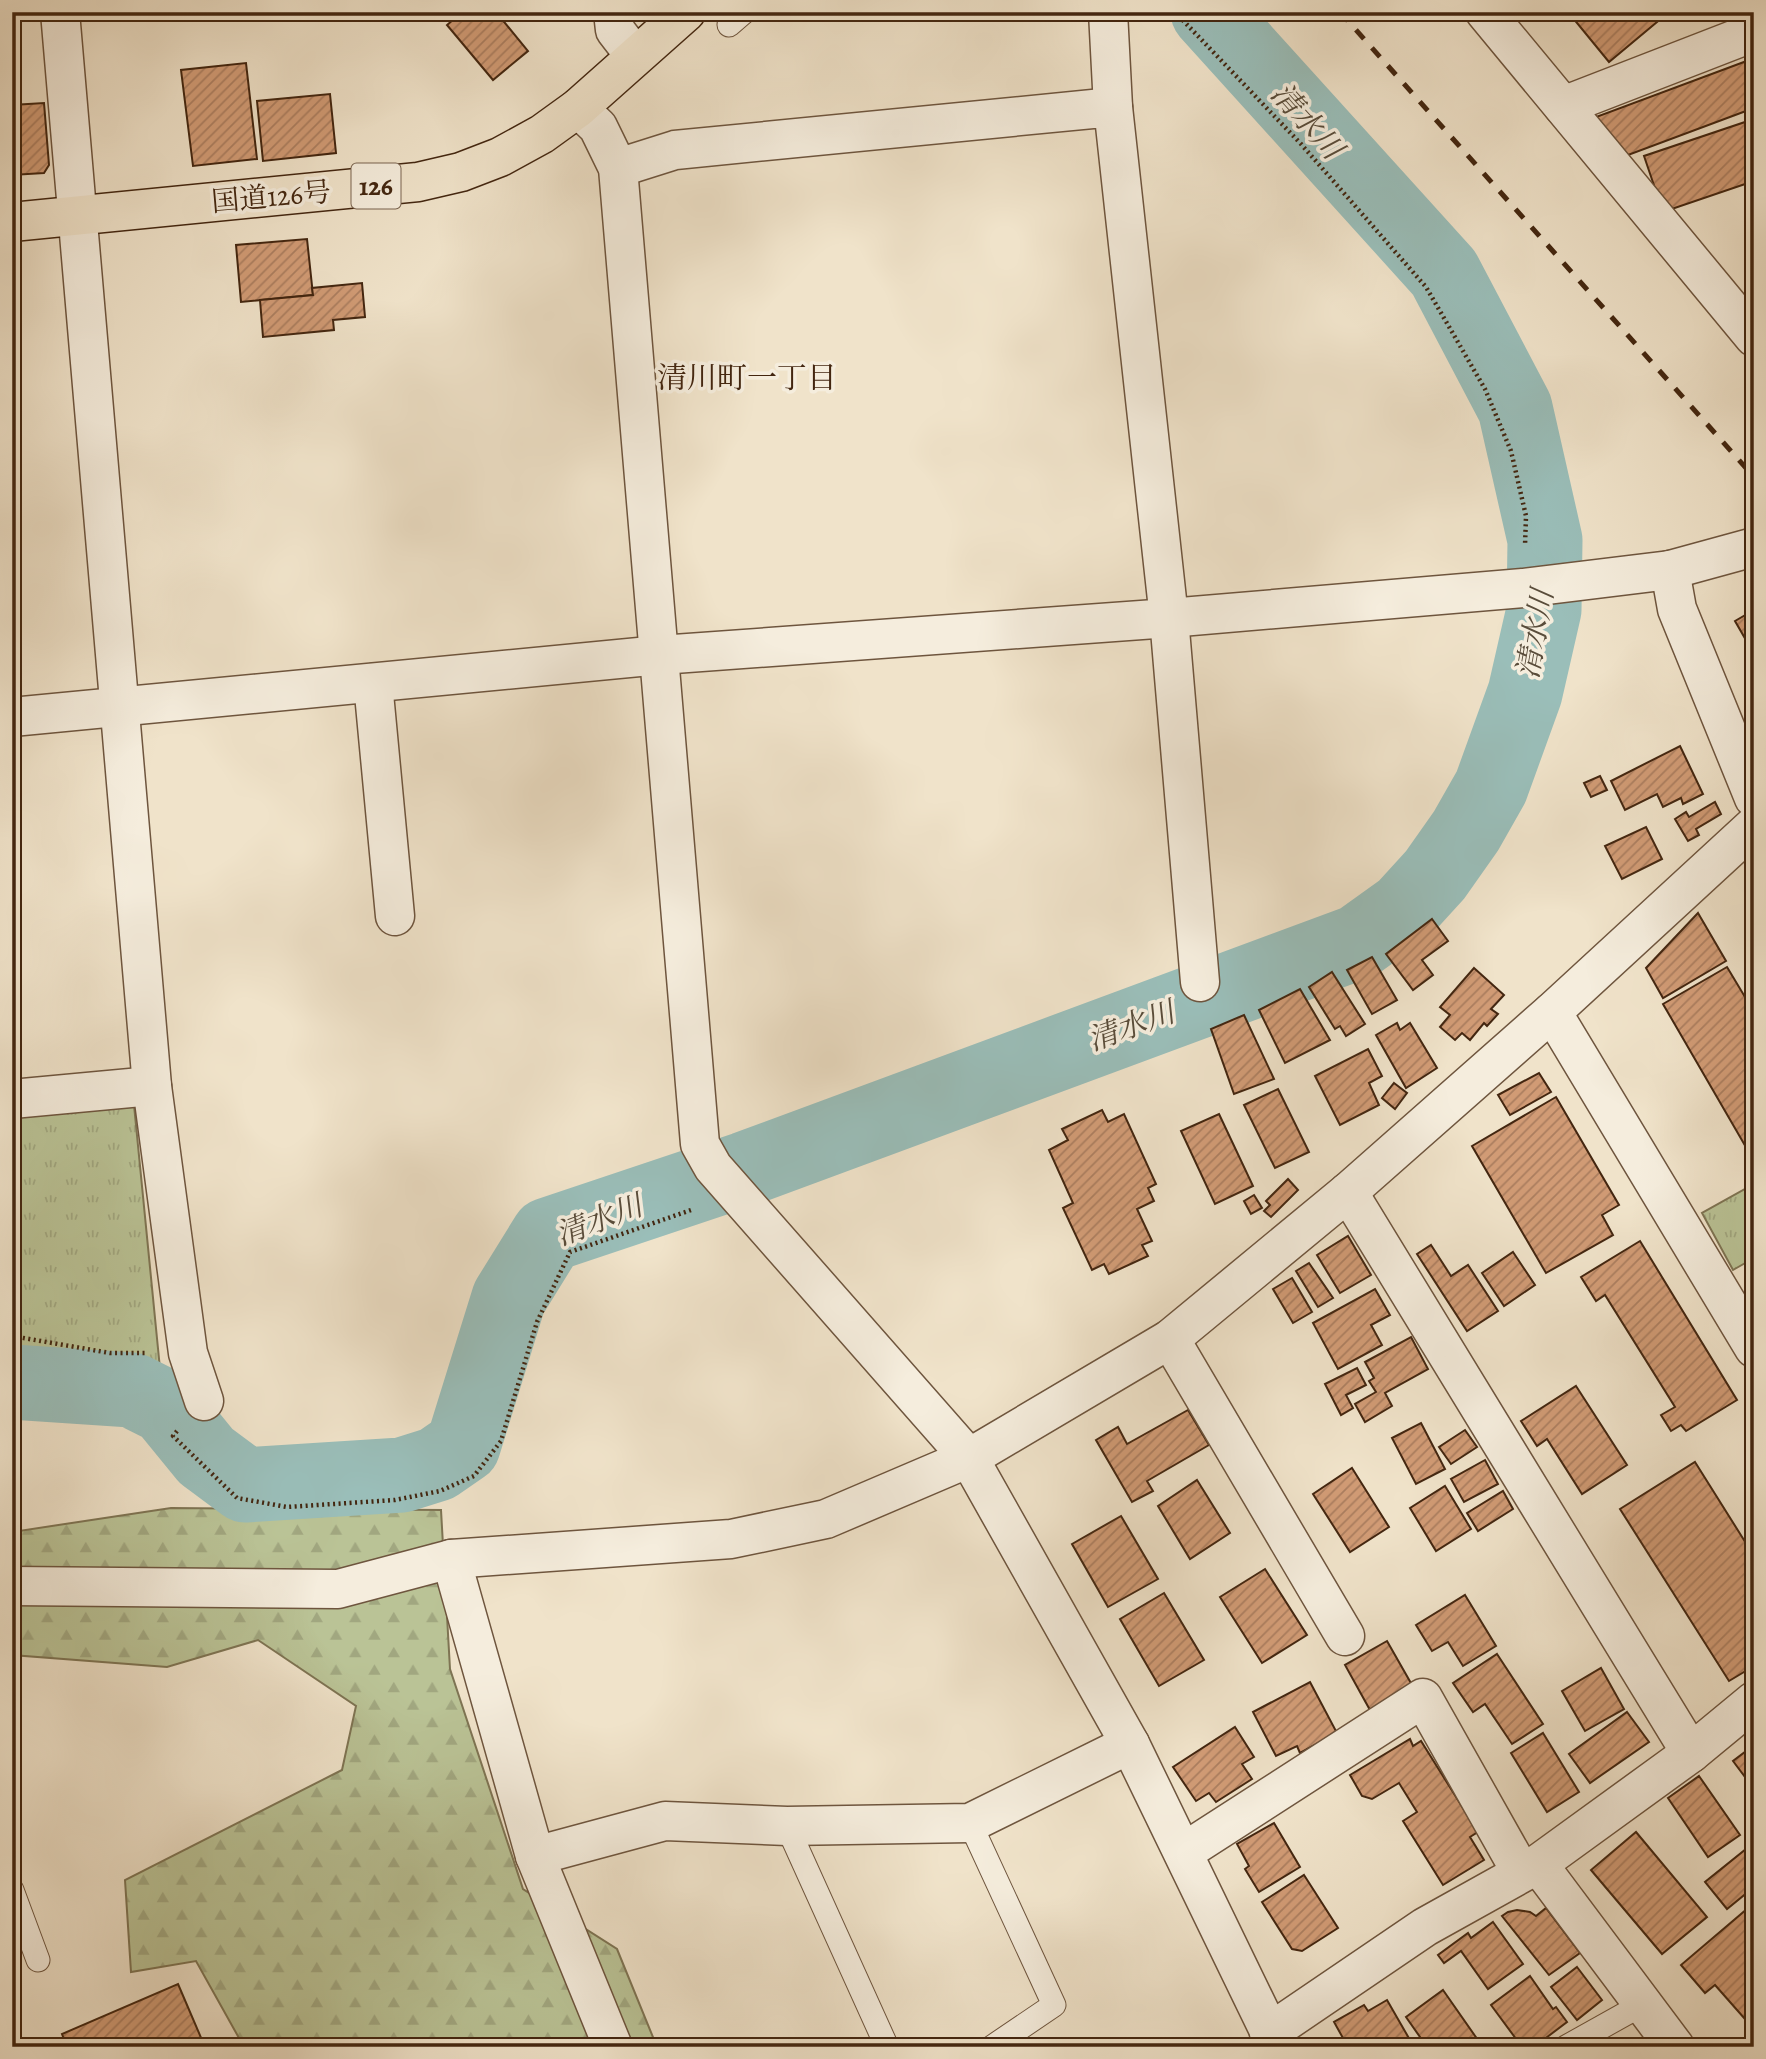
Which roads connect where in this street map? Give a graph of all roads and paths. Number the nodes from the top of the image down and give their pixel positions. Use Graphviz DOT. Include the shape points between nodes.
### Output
graph roads {
  1 [pos="60,12"];
  2 [pos="613,12"];
  3 [pos="687,12"];
  4 [pos="1108,12"];
  5 [pos="1175,12"];
  6 [pos="1485,12"];
  7 [pos="1754,32"];
  8 [pos="635,56"];
  9 [pos="1563,106"];
  10 [pos="1113,107"];
  11 [pos="578,108"];
  12 [pos="618,168"];
  13 [pos="79,214"];
  14 [pos="12,222"];
  15 [pos="1754,337"];
  16 [pos="1754,547"];
  17 [pos="1670,570"];
  18 [pos="1523,588"];
  19 [pos="1169,618"];
  20 [pos="660,655"];
  21 [pos="373,683"];
  22 [pos="121,705"];
  23 [pos="12,717"];
  24 [pos="1754,798"];
  25 [pos="1754,825"];
  26 [pos="395,916"];
  27 [pos="1200,982"];
  28 [pos="1552,1012"];
  29 [pos="152,1086"];
  30 [pos="12,1099"];
  31 [pos="726,1180"];
  32 [pos="1348,1192"];
  33 [pos="12,1336"];
  34 [pos="1170,1339"];
  35 [pos="1754,1348"];
  36 [pos="188,1353"];
  37 [pos="204,1401"];
  38 [pos="173,1436"];
  39 [pos="969,1458"];
  40 [pos="451,1559"];
  41 [pos="12,1586"];
  42 [pos="1345,1636"];
  43 [pos="1754,1701"];
  44 [pos="1130,1744"];
  45 [pos="1690,1753"];
  46 [pos="970,1823"];
  47 [pos="787,1826"];
  48 [pos="1184,1852"];
  49 [pos="535,1856"];
  50 [pos="1529,1868"];
  51 [pos="12,1890"];
  52 [pos="38,1960"];
  53 [pos="1643,2004"];
  54 [pos="1273,2040"];
  55 [pos="613,2047"];
  56 [pos="887,2047"];
  57 [pos="992,2047"];
  58 [pos="1566,2047"];
  59 [pos="1675,2047"];
  1 -- 13 [label="street"];
  2 -- 8 [label="street" via="615,30"];
  3 -- 8 [label="highway, 国道126号 / 126"];
  4 -- 10 [label="street"];
  5 -- 18 [label="path" via="1301,144 1426,286 1485,389 1511,451 1526,516"];
  6 -- 9 [label="street"];
  7 -- 9 [label="street"];
  8 -- 11 [label="highway, 国道126号 / 126"];
  9 -- 15 [label="street"];
  10 -- 12 [label="street" via="675,150"];
  10 -- 19 [label="street"];
  11 -- 12 [label="street" via="598,127"];
  11 -- 13 [label="highway, 国道126号 / 126" via="500,157 418,182"];
  12 -- 20 [label="street"];
  13 -- 14 [label="highway, 国道126号 / 126"];
  13 -- 22 [label="street"];
  16 -- 17 [label="street"];
  17 -- 18 [label="street"];
  17 -- 24 [label="street" via="1677,609"];
  18 -- 19 [label="street"];
  19 -- 20 [label="street"];
  19 -- 27 [label="street"];
  20 -- 21 [label="street"];
  20 -- 31 [label="street" via="700,1144"];
  21 -- 22 [label="street"];
  21 -- 26 [label="street"];
  22 -- 23 [label="street"];
  22 -- 29 [label="street"];
  25 -- 28 [label="street"];
  28 -- 32 [label="street"];
  28 -- 35 [label="street"];
  29 -- 30 [label="street"];
  29 -- 36 [label="street"];
  31 -- 38 [label="path" via="570,1252 537,1322 501,1441 474,1476 440,1492 325,1506 287,1507 237,1499"];
  31 -- 39 [label="street"];
  32 -- 34 [label="street"];
  32 -- 45 [label="street"];
  33 -- 36 [label="path" via="110,1353"];
  34 -- 39 [label="street"];
  34 -- 42 [label="street"];
  36 -- 37 [label="street"];
  39 -- 40 [label="street" via="826,1519 731,1539"];
  39 -- 44 [label="street"];
  40 -- 41 [label="street" via="338,1589"];
  40 -- 49 [label="street"];
  43 -- 45 [label="street"];
  44 -- 46 [label="street"];
  44 -- 48 [label="street"];
  45 -- 50 [label="street"];
  46 -- 47 [label="street"];
  46 -- 57 [label="lane" via="1054,2005"];
  47 -- 49 [label="street" via="665,1821"];
  47 -- 56 [label="lane"];
  48 -- 50 [label="street" via="1423,1698"];
  48 -- 54 [label="street"];
  49 -- 55 [label="street"];
  50 -- 53 [label="street"];
  50 -- 54 [label="street" via="1425,1927"];
  51 -- 52 [label="lane"];
  53 -- 58 [label="lane"];
  53 -- 59 [label="street"];
}
